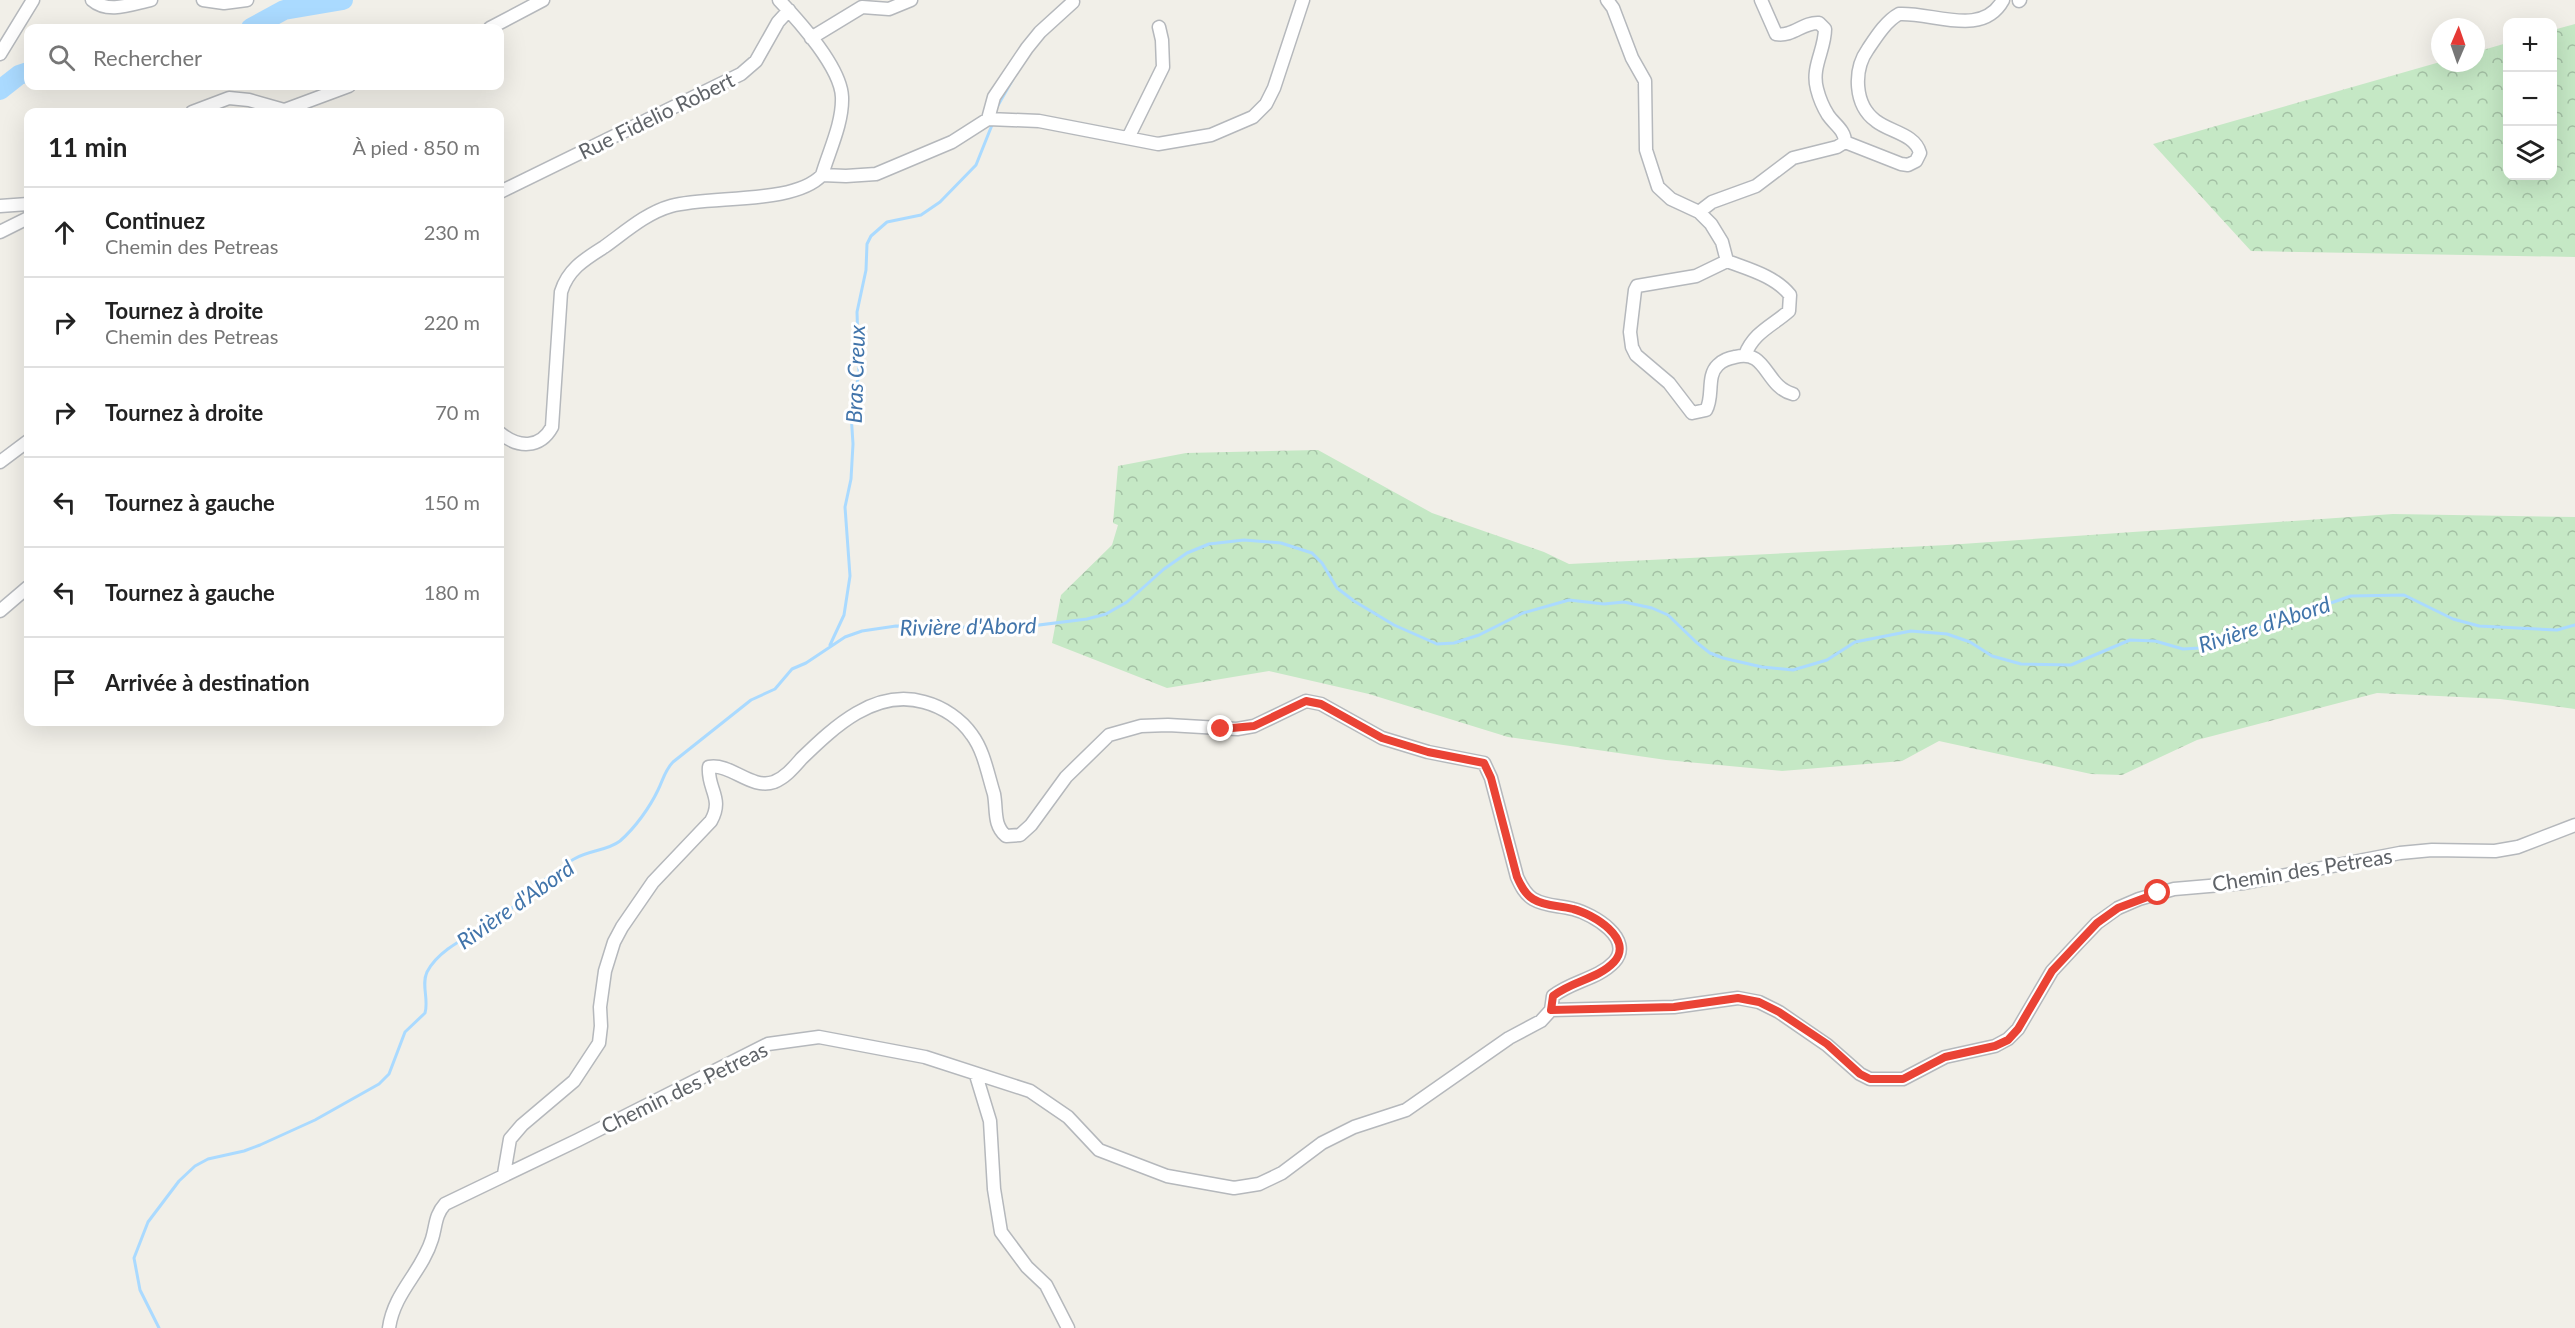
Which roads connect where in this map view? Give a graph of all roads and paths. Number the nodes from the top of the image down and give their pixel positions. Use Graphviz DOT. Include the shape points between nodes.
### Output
graph roads {
  1 [pos="33,0"];
  2 [pos="92,0"];
  3 [pos="151,0"];
  4 [pos="203,0"];
  5 [pos="247,0"];
  6 [pos="543,0"];
  7 [pos="911,0"];
  8 [pos="1303,0"];
  9 [pos="1607,0"];
  10 [pos="1761,0"];
  11 [pos="2003,0"];
  12 [pos="1073,2"];
  13 [pos="782,3"];
  14 [pos="498,24"];
  15 [pos="1159,27"];
  16 [pos="810,38"];
  17 [pos="0,54"];
  18 [pos="338,90"];
  19 [pos="203,108"];
  20 [pos="272,108"];
  21 [pos="289,108"];
  22 [pos="988,119"];
  23 [pos="1128,138"];
  24 [pos="1845,142"];
  25 [pos="822,175"];
  26 [pos="504,190"];
  27 [pos="24,204"];
  28 [pos="0,206"];
  29 [pos="1699,213"];
  30 [pos="24,220"];
  31 [pos="0,232"];
  32 [pos="1727,261"];
  33 [pos="1745,355"];
  34 [pos="1794,394"];
  35 [pos="504,435"];
  36 [pos="24,444"];
  37 [pos="0,462"];
  38 [pos="24,590"];
  39 [pos="0,611"];
  40 [pos="2575,825"];
  41 [pos="1551,1010"];
  42 [pos="976,1075"];
  43 [pos="504,1174"];
  44 [pos="389,1328"];
  45 [pos="1068,1328"];
  1 -- 17 [label="street"];
  2 -- 3 [label="street" via="111,8"];
  4 -- 5 [label="street"];
  6 -- 14 [label="street"];
  7 -- 16 [label="street" via="890,9 862,7"];
  8 -- 23 [label="street" via="1274,88 1253,117 1211,135 1165,144"];
  9 -- 29 [label="street" via="1645,81 1646,150 1659,187 1671,199"];
  10 -- 24 [label="street" via="1776,34 1789,34 1813,23 1825,29 1817,60 1816,87"];
  11 -- 24 [label="street" via="1991,16 1977,20 1899,14 1864,54 1857,79 1865,108 1874,120 1916,145 1920,153 1916,161 1901,164"];
  12 -- 22 [label="street" via="1027,48 994,98"];
  13 -- 16 [label="street"];
  13 -- 26 [label="street, Rue Fidelio Robert" via="778,21 756,61 741,74"];
  15 -- 23 [label="street" via="1163,67"];
  16 -- 25 [label="street" via="839,83 842,98"];
  18 -- 21 [label="street"];
  19 -- 20 [label="street" via="229,98"];
  22 -- 23 [label="street" via="1039,120"];
  22 -- 25 [label="street" via="952,142 876,174"];
  24 -- 29 [label="street" via="1793,158 1756,186 1712,202"];
  25 -- 35 [label="street" via="802,187 772,195 668,207 651,214 576,266 561,292 552,427 543,440 528,444 519,444"];
  27 -- 28 [label="street"];
  29 -- 32 [label="street" via="1717,231"];
  30 -- 31 [label="street"];
  32 -- 33 [label="street" via="1768,278 1790,295 1789,311 1751,341"];
  32 -- 33 [label="street" via="1696,276 1637,286 1630,332 1632,347 1636,355 1670,383 1692,413 1706,410 1709,405 1717,365"];
  33 -- 34 [label="street" via="1758,359 1769,377 1784,391"];
  36 -- 37 [label="street"];
  38 -- 39 [label="street"];
  40 -- 41 [label="street, Chemin des Petreas" via="2518,847 2495,851 2400,853 2244,883 2174,889 2139,899 2097,923 2078,943 2052,971 2008,1040 1945,1057 1903,1079 1870,1079 1860,1074 1827,1044 1759,1002 1738,998 1674,1007"];
  41 -- 42 [label="street, Chemin des Petreas" via="1541,1021 1509,1038 1406,1110 1322,1143 1282,1173 1259,1184 1234,1188 1167,1176 1099,1150 1068,1117 1030,1091"];
  41 -- 43 [label="street" via="1553,996 1560,990 1615,961 1620,942 1593,918 1573,909 1547,906 1523,890 1484,763 1382,738 1321,704 1306,701 1254,726 1141,726 1109,735 1066,777 1031,825 1020,835 1006,836 1000,831 980,747 971,732 935,705 917,700 879,702 849,717 775,782 763,783 709,767 716,798 711,821 653,882 614,942 605,971 599,1043 574,1081 510,1138"];
  42 -- 43 [label="street, Chemin des Petreas" via="925,1057 819,1036 768,1044"];
  42 -- 45 [label="street" via="990,1121 1001,1232 1046,1285"];
  43 -- 44 [label="street, Chemin des Petreas" via="452,1199 439,1210 432,1239 405,1284"];
}
